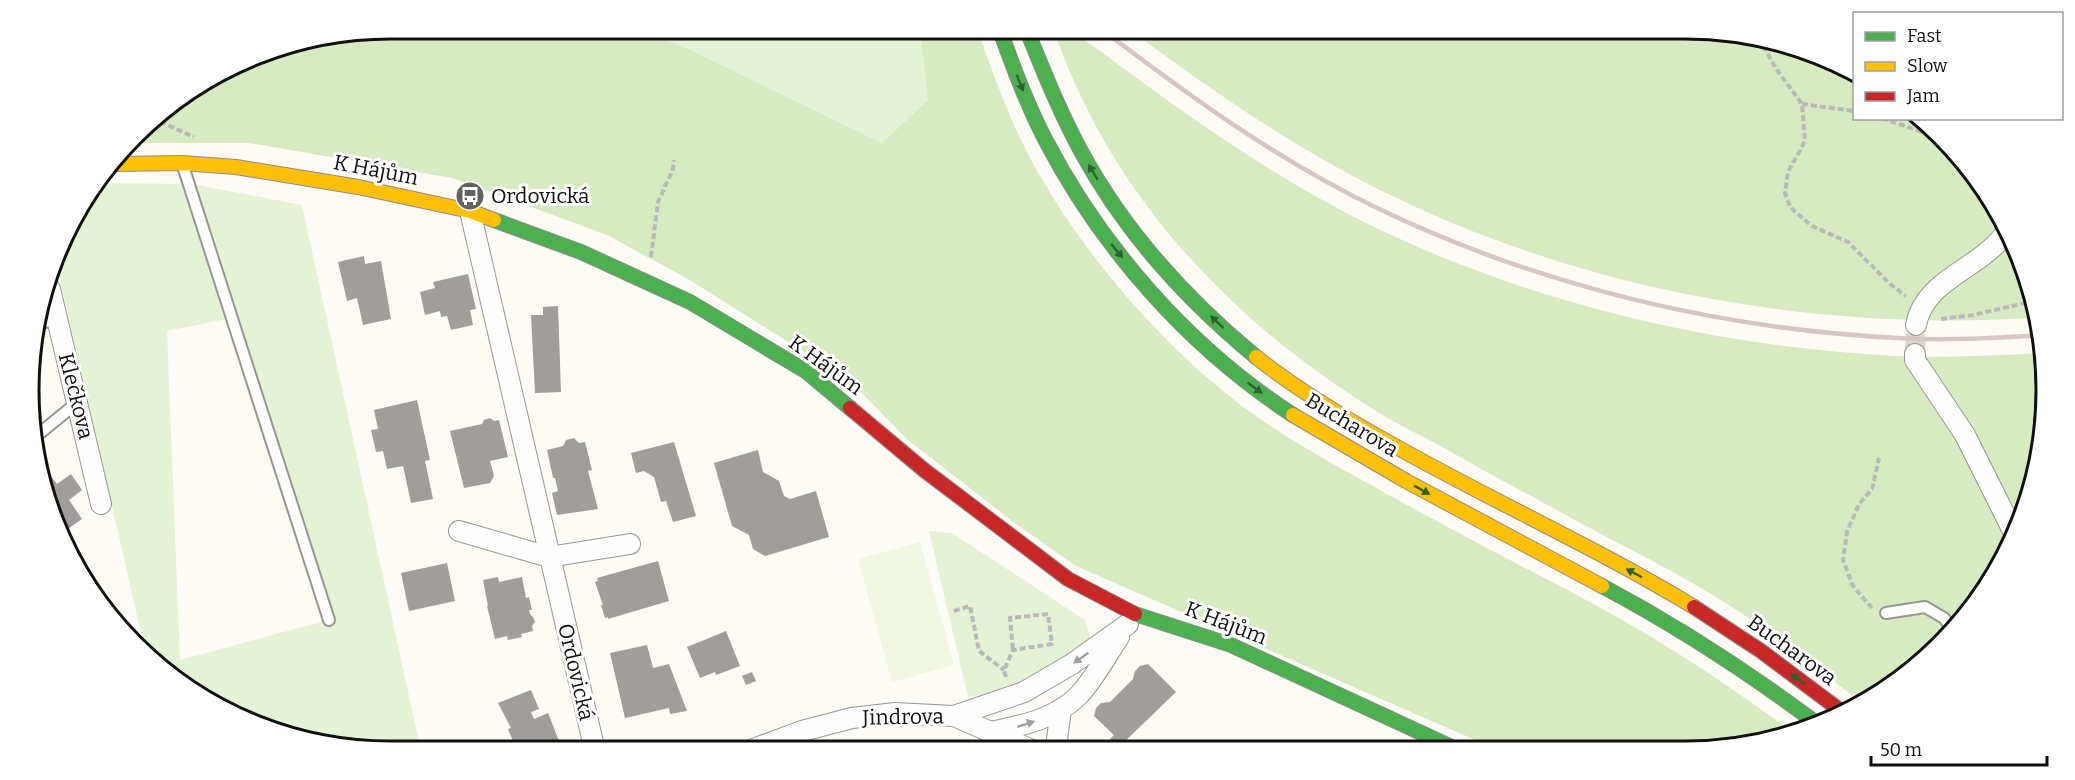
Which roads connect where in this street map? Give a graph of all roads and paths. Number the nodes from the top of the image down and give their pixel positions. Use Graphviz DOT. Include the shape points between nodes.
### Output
graph roads {
  1 [pos="1003,39"];
  2 [pos="1030,39"];
  3 [pos="1765,49"];
  4 [pos="1802,104"];
  5 [pos="1853,111"];
  6 [pos="1888,120"];
  7 [pos="1921,131"];
  8 [pos="674,160"];
  9 [pos="182,163"];
  10 [pos="122,164"];
  11 [pos="470,211"];
  12 [pos="2001,238"];
  13 [pos="651,284"];
  14 [pos="52,297"];
  15 [pos="2025,303"];
  16 [pos="57,319"];
  17 [pos="1918,319"];
  18 [pos="46,322"];
  19 [pos="1915,354"];
  20 [pos="78,402"];
  21 [pos="42,432"];
  22 [pos="1880,458"];
  23 [pos="101,504"];
  24 [pos="2009,523"];
  25 [pos="459,531"];
  26 [pos="630,544"];
  27 [pos="549,557"];
  28 [pos="954,610"];
  29 [pos="1886,614"];
  30 [pos="1132,619"];
  31 [pos="329,620"];
  32 [pos="1947,623"];
  33 [pos="1013,650"];
  34 [pos="1004,670"];
  35 [pos="1009,687"];
  36 [pos="1836,707"];
  37 [pos="1060,709"];
  38 [pos="954,716"];
  39 [pos="1809,718"];
  40 [pos="990,732"];
  41 [pos="593,741"];
  42 [pos="774,741"];
  43 [pos="1011,741"];
  44 [pos="1058,741"];
  45 [pos="1439,741"];
  1 -- 39 [label="main road, Bucharova, one-way" via="1042,134 1084,208 1148,289 1241,378 1335,442 1652,612"];
  36 -- 2 [label="main road, Bucharova, one-way" via="1675,595 1374,435 1293,385 1243,346 1159,264 1105,193 1061,114"];
  3 -- 4 [label="path"];
  4 -- 5 [label="path"];
  4 -- 17 [label="path" via="1805,141 1788,172 1785,194 1790,207 1812,226 1848,242"];
  6 -- 7 [label="path"];
  8 -- 13 [label="path" via="658,202"];
  9 -- 10 [label="main road, K Hájům"];
  9 -- 11 [label="main road, K Hájům" via="244,168"];
  9 -- 31 [label="lane"];
  11 -- 13 [label="main road, K Hájům" via="581,252"];
  11 -- 27 [label="street, Ordovická"];
  12 -- 17 [label="street" via="1931,293"];
  13 -- 30 [label="main road, K Hájům" via="690,302 807,372 924,470 1068,579"];
  14 -- 16 [label="street, Klečkova"];
  15 -- 17 [label="path" via="1972,315"];
  16 -- 18 [label="lane"];
  16 -- 20 [label="street, Klečkova"];
  19 -- 24 [label="street" via="1915,360 1965,435"];
  20 -- 21 [label="lane"];
  20 -- 23 [label="street, Klečkova"];
  22 -- 29 [label="path" via="1872,489 1859,504 1848,532 1843,560 1853,586 1873,609"];
  25 -- 27 [label="street"];
  26 -- 27 [label="street"];
  27 -- 41 [label="street, Ordovická"];
  28 -- 34 [label="path" via="970,606 979,651"];
  29 -- 32 [label="lane" via="1925,607"];
  30 -- 37 [label="street" via="1079,695"];
  30 -- 38 [label="street, Jindrova, one-way" via="1072,664 1024,692"];
  30 -- 45 [label="main road, K Hájům" via="1232,645"];
  33 -- 33 [label="path" via="1052,644 1048,614 1010,618"];
  33 -- 34 [label="path"];
  34 -- 35 [label="path"];
  40 -- 37 [label="street, one-way" via="1027,725"];
  37 -- 44 [label="street"];
  38 -- 40 [label="street, Jindrova"];
  38 -- 42 [label="street, Jindrova" via="895,713 852,718"];
  40 -- 43 [label="street, Jindrova"];
}
